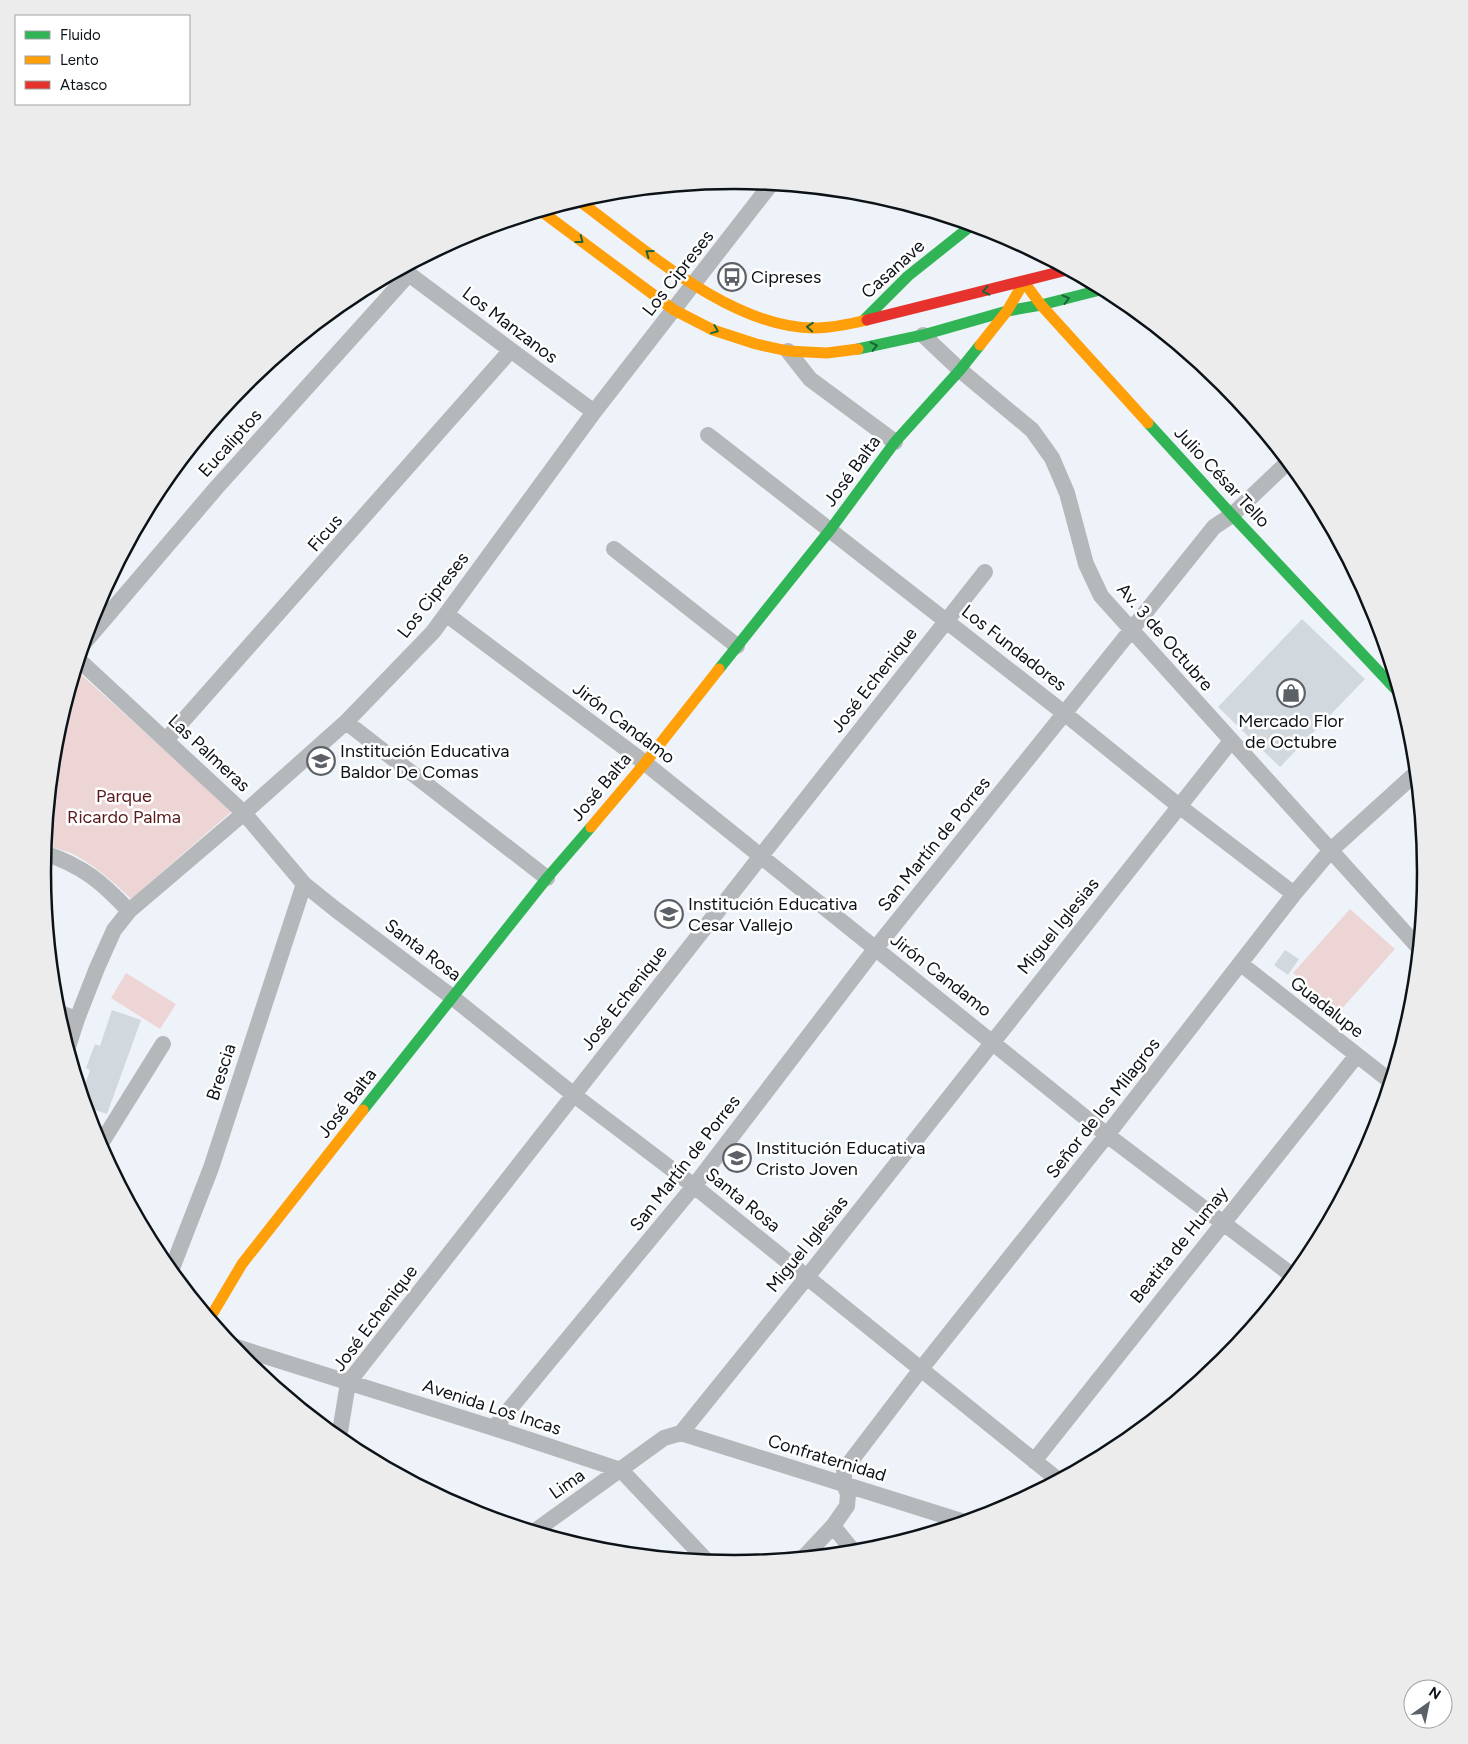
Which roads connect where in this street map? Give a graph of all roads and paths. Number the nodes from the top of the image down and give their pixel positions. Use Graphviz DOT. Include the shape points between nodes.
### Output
graph roads {
  1 [pos="766,190"];
  2 [pos="586,206"];
  3 [pos="547,216"];
  4 [pos="966,230"];
  5 [pos="1059,272"];
  6 [pos="408,273"];
  7 [pos="401,277"];
  8 [pos="1024,282"];
  9 [pos="694,286"];
  10 [pos="1093,292"];
  11 [pos="1041,305"];
  12 [pos="674,310"];
  13 [pos="1007,311"];
  14 [pos="864,320"];
  15 [pos="923,335"];
  16 [pos="855,341"];
  17 [pos="511,350"];
  18 [pos="788,351"];
  19 [pos="960,370"];
  20 [pos="594,412"];
  21 [pos="708,435"];
  22 [pos="895,442"];
  23 [pos="1283,466"];
  24 [pos="1232,515"];
  25 [pos="830,530"];
  26 [pos="614,549"];
  27 [pos="985,572"];
  28 [pos="446,614"];
  29 [pos="946,621"];
  30 [pos="96,629"];
  31 [pos="1130,630"];
  32 [pos="737,646"];
  33 [pos="84,664"];
  34 [pos="1390,683"];
  35 [pos="1064,713"];
  36 [pos="346,722"];
  37 [pos="166,740"];
  38 [pos="1231,741"];
  39 [pos="645,763"];
  40 [pos="1410,778"];
  41 [pos="1179,806"];
  42 [pos="244,813"];
  43 [pos="1331,850"];
  44 [pos="52,856"];
  45 [pos="761,856"];
  46 [pos="547,878"];
  47 [pos="304,884"];
  48 [pos="1294,894"];
  49 [pos="129,912"];
  50 [pos="1413,941"];
  51 [pos="875,949"];
  52 [pos="1240,964"];
  53 [pos="452,997"];
  54 [pos="67,1015"];
  55 [pos="77,1019"];
  56 [pos="72,1036"];
  57 [pos="992,1041"];
  58 [pos="163,1044"];
  59 [pos="1357,1055"];
  60 [pos="1385,1077"];
  61 [pos="574,1095"];
  62 [pos="1108,1135"];
  63 [pos="105,1137"];
  64 [pos="694,1186"];
  65 [pos="1222,1223"];
  66 [pos="174,1263"];
  67 [pos="1287,1272"];
  68 [pos="807,1277"];
  69 [pos="213,1313"];
  70 [pos="247,1351"];
  71 [pos="921,1369"];
  72 [pos="348,1383"];
  73 [pos="494,1428"];
  74 [pos="340,1429"];
  75 [pos="681,1433"];
  76 [pos="1034,1461"];
  77 [pos="621,1470"];
  78 [pos="1053,1475"];
  79 [pos="844,1484"];
  80 [pos="954,1519"];
  81 [pos="833,1526"];
  82 [pos="541,1527"];
  83 [pos="848,1545"];
  84 [pos="810,1550"];
  85 [pos="700,1553"];
  1 -- 9 [label="street, Los Cipreses"];
  9 -- 2 [label="street, one-way"];
  3 -- 12 [label="street, one-way"];
  4 -- 14 [label="street, Casanave" via="908,276"];
  5 -- 8 [label="street"];
  6 -- 17 [label="street, Los Manzanos"];
  7 -- 30 [label="street, Eucaliptos"];
  8 -- 11 [label="street, Julio César Tello"];
  8 -- 13 [label="street, José Balta"];
  8 -- 14 [label="street, one-way"];
  9 -- 12 [label="street, Los Cipreses"];
  14 -- 9 [label="street, one-way" via="814,328 772,322"];
  11 -- 10 [label="street, one-way"];
  11 -- 13 [label="street"];
  11 -- 24 [label="street, Julio César Tello"];
  12 -- 18 [label="street, one-way" via="713,330"];
  12 -- 20 [label="street, Los Cipreses"];
  13 -- 15 [label="street"];
  13 -- 19 [label="street, José Balta"];
  14 -- 16 [label="street, Casanave"];
  16 -- 15 [label="street, one-way"];
  15 -- 19 [label="street, Av. 3 de Octubre"];
  16 -- 18 [label="street" via="827,353"];
  17 -- 20 [label="street, Los Manzanos"];
  17 -- 37 [label="street, Ficus"];
  18 -- 22 [label="street" via="810,379"];
  19 -- 22 [label="street, José Balta"];
  19 -- 31 [label="street, Av. 3 de Octubre" via="1032,430 1052,458 1068,493 1086,564 1101,596"];
  20 -- 28 [label="street, Los Cipreses"];
  21 -- 25 [label="street, Los Fundadores"];
  22 -- 25 [label="street, José Balta"];
  23 -- 24 [label="street, San Martín de Porres"];
  24 -- 31 [label="street, San Martín de Porres" via="1214,526"];
  24 -- 34 [label="street, Julio César Tello"];
  25 -- 29 [label="street, Los Fundadores"];
  25 -- 32 [label="street, José Balta"];
  26 -- 32 [label="street"];
  27 -- 29 [label="street, José Echenique"];
  28 -- 36 [label="street, Los Cipreses" via="433,632"];
  28 -- 39 [label="street, Jirón Candamo"];
  29 -- 35 [label="street, Los Fundadores"];
  29 -- 45 [label="street, José Echenique"];
  31 -- 35 [label="street, San Martín de Porres"];
  31 -- 38 [label="street, Av. 3 de Octubre"];
  32 -- 39 [label="street, José Balta"];
  33 -- 37 [label="street, Las Palmeras"];
  35 -- 41 [label="street, Los Fundadores"];
  35 -- 51 [label="street, San Martín de Porres"];
  36 -- 42 [label="street, Los Cipreses"];
  36 -- 46 [label="street"];
  37 -- 42 [label="street, Las Palmeras"];
  38 -- 41 [label="street, Miguel Iglesias"];
  38 -- 43 [label="street, Av. 3 de Octubre"];
  39 -- 45 [label="street, Jirón Candamo"];
  39 -- 46 [label="street, José Balta"];
  40 -- 43 [label="street, Señor de los Milagros"];
  41 -- 48 [label="street, Los Fundadores"];
  41 -- 57 [label="street, Miguel Iglesias"];
  42 -- 47 [label="street, Las Palmeras"];
  42 -- 49 [label="street, Los Cipreses"];
  43 -- 48 [label="street, Señor de los Milagros"];
  43 -- 50 [label="street, Av. 3 de Octubre"];
  44 -- 49 [label="street" via="94,877"];
  45 -- 51 [label="street, Jirón Candamo"];
  45 -- 61 [label="street, José Echenique"];
  46 -- 53 [label="street, José Balta"];
  47 -- 53 [label="street, Santa Rosa"];
  47 -- 66 [label="street, Brescia" via="211,1168"];
  48 -- 52 [label="street, Señor de los Milagros"];
  49 -- 55 [label="street, Los Cipreses" via="114,930"];
  51 -- 57 [label="street, Jirón Candamo"];
  51 -- 64 [label="street, San Martín de Porres"];
  52 -- 59 [label="street, Guadalupe"];
  52 -- 62 [label="street, Señor de los Milagros"];
  53 -- 61 [label="street, Santa Rosa"];
  53 -- 69 [label="street, José Balta" via="242,1264"];
  54 -- 55 [label="street"];
  55 -- 56 [label="street, Los Cipreses"];
  57 -- 62 [label="street, Jirón Candamo"];
  57 -- 68 [label="street, Miguel Iglesias"];
  58 -- 63 [label="street"];
  59 -- 60 [label="street, Guadalupe"];
  59 -- 65 [label="street, Beatita de Humay"];
  61 -- 64 [label="street, Santa Rosa"];
  61 -- 72 [label="street, José Echenique"];
  62 -- 65 [label="street, Jirón Candamo"];
  62 -- 71 [label="street, Señor de los Milagros"];
  64 -- 68 [label="street, Santa Rosa"];
  64 -- 73 [label="street, San Martín de Porres"];
  65 -- 67 [label="street, Jirón Candamo"];
  65 -- 76 [label="street, Beatita de Humay"];
  68 -- 71 [label="street, Santa Rosa"];
  68 -- 75 [label="street, Miguel Iglesias"];
  70 -- 72 [label="street, Avenida Los Incas"];
  71 -- 76 [label="street, Santa Rosa"];
  71 -- 79 [label="street, Señor de los Milagros" via="844,1470"];
  72 -- 73 [label="street, Avenida Los Incas"];
  72 -- 74 [label="street, José Echenique"];
  73 -- 77 [label="street, Avenida Los Incas"];
  75 -- 77 [label="street, Miguel Iglesias" via="664,1438"];
  75 -- 79 [label="street, Confraternidad"];
  76 -- 78 [label="street, Santa Rosa"];
  77 -- 82 [label="street, Lima"];
  77 -- 85 [label="street, Avenida Los Incas"];
  79 -- 80 [label="street, Confraternidad"];
  79 -- 81 [label="street" via="848,1494 847,1506"];
  81 -- 83 [label="street"];
  81 -- 84 [label="street"];
}
